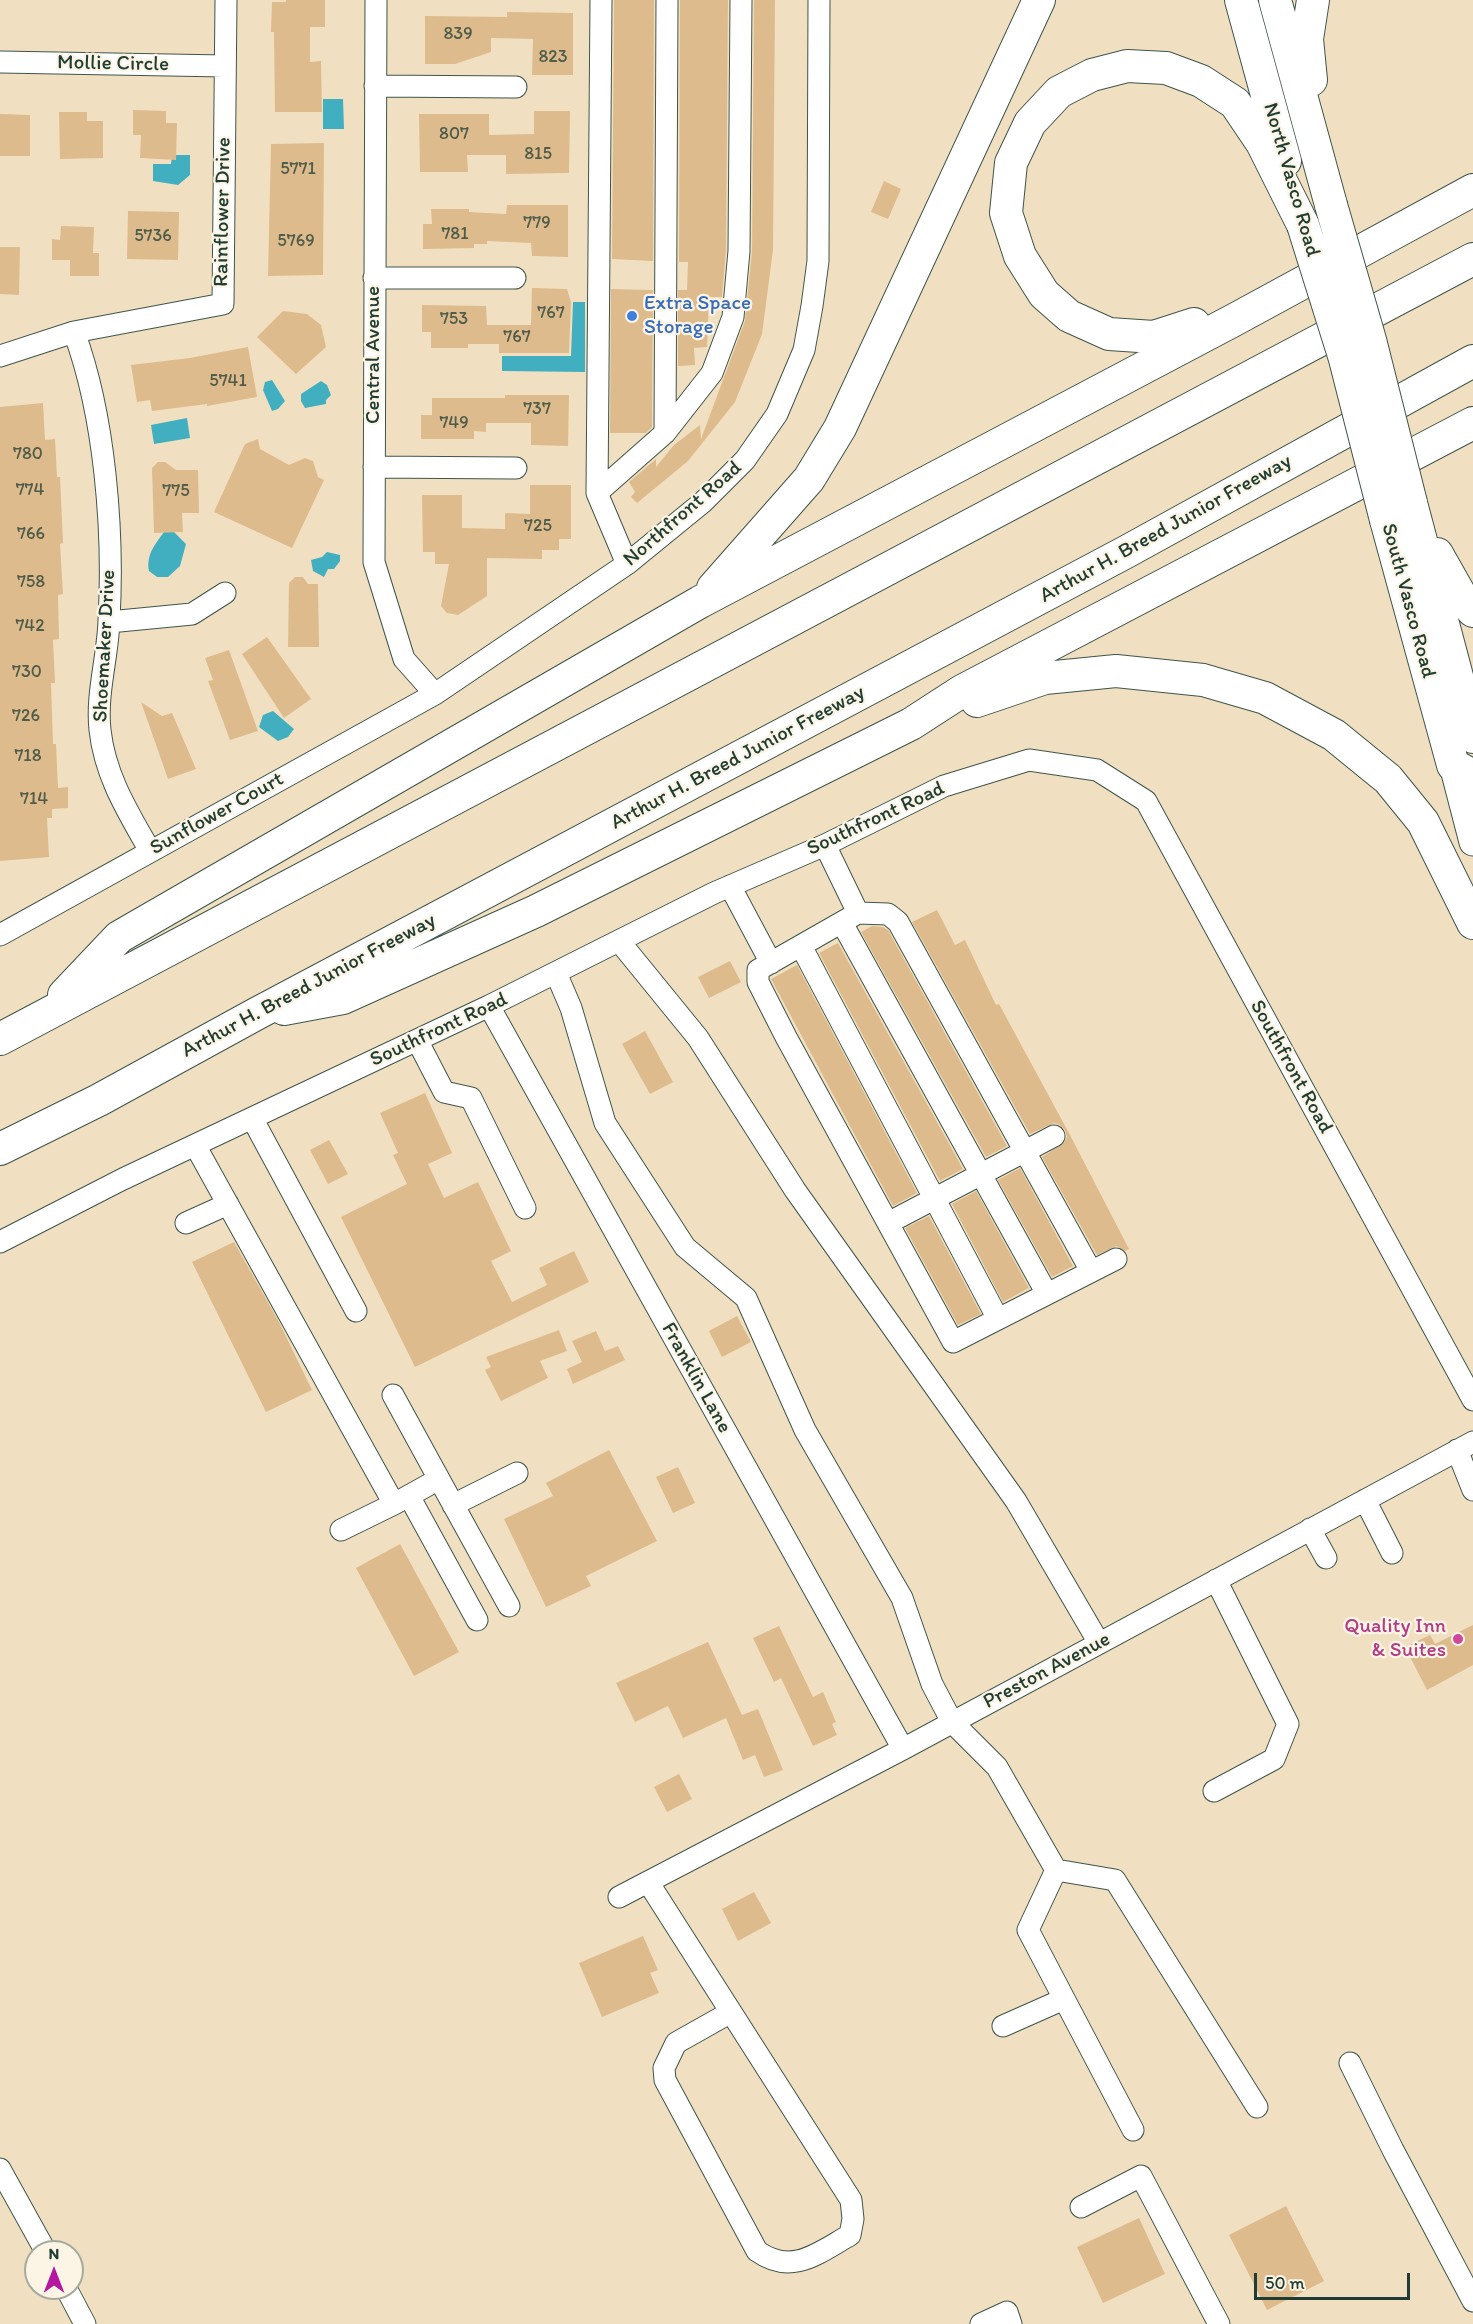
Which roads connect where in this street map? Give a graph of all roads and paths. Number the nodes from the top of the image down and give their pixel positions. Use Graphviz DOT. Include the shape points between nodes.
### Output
graph roads {
  1 [pos="226,0"];
  2 [pos="376,0"];
  3 [pos="601,0"];
  4 [pos="667,0"];
  5 [pos="741,0"];
  6 [pos="819,0"];
  7 [pos="1039,0"];
  8 [pos="1241,0"];
  9 [pos="1275,0"];
  10 [pos="1314,0"];
  11 [pos="0,62"];
  12 [pos="225,66"];
  13 [pos="375,86"];
  14 [pos="516,87"];
  15 [pos="1473,190"];
  16 [pos="1330,205"];
  17 [pos="1303,225"];
  18 [pos="1473,259"];
  19 [pos="375,278"];
  20 [pos="515,278"];
  21 [pos="1234,320"];
  22 [pos="74,332"];
  23 [pos="1370,340"];
  24 [pos="0,356"];
  25 [pos="1345,359"];
  26 [pos="1473,361"];
  27 [pos="1473,423"];
  28 [pos="665,433"];
  29 [pos="374,467"];
  30 [pos="516,468"];
  31 [pos="597,493"];
  32 [pos="1399,511"];
  33 [pos="627,564"];
  34 [pos="225,593"];
  35 [pos="700,602"];
  36 [pos="1473,611"];
  37 [pos="109,622"];
  38 [pos="435,694"];
  39 [pos="911,724"];
  40 [pos="1473,738"];
  41 [pos="1463,771"];
  42 [pos="1473,842"];
  43 [pos="825,845"];
  44 [pos="150,851"];
  45 [pos="730,886"];
  46 [pos="850,918"];
  47 [pos="1473,923"];
  48 [pos="0,935"];
  49 [pos="619,941"];
  50 [pos="801,946"];
  51 [pos="771,963"];
  52 [pos="556,973"];
  53 [pos="489,1006"];
  54 [pos="47,1013"];
  55 [pos="256,1014"];
  56 [pos="0,1039"];
  57 [pos="417,1040"];
  58 [pos="252,1118"];
  59 [pos="1054,1136"];
  60 [pos="195,1145"];
  61 [pos="0,1149"];
  62 [pos="1025,1152"];
  63 [pos="981,1174"];
  64 [pos="934,1199"];
  65 [pos="228,1204"];
  66 [pos="525,1208"];
  67 [pos="186,1223"];
  68 [pos="888,1223"];
  69 [pos="0,1242"];
  70 [pos="1116,1259"];
  71 [pos="1091,1271"];
  72 [pos="1047,1294"];
  73 [pos="356,1311"];
  74 [pos="998,1319"];
  75 [pos="393,1395"];
  76 [pos="1473,1400"];
  77 [pos="1465,1446"];
  78 [pos="517,1473"];
  79 [pos="439,1479"];
  80 [pos="1473,1490"];
  81 [pos="401,1500"];
  82 [pos="1365,1500"];
  83 [pos="453,1505"];
  84 [pos="341,1530"];
  85 [pos="1310,1530"];
  86 [pos="1392,1553"];
  87 [pos="1326,1558"];
  88 [pos="1216,1580"];
  89 [pos="509,1606"];
  90 [pos="477,1620"];
  91 [pos="1099,1644"];
  92 [pos="952,1722"];
  93 [pos="903,1749"];
  94 [pos="1214,1791"];
  95 [pos="1056,1870"];
  96 [pos="648,1882"];
  97 [pos="620,1897"];
  98 [pos="1064,1999"];
  99 [pos="731,2013"];
  100 [pos="1004,2026"];
  101 [pos="1350,2063"];
  102 [pos="1257,2107"];
  103 [pos="1133,2130"];
  104 [pos="0,2169"];
  105 [pos="1081,2207"];
  106 [pos="39,2240"];
  107 [pos="72,2300"];
  108 [pos="1473,2301"];
  109 [pos="85,2324"];
  110 [pos="981,2324"];
  111 [pos="1011,2324"];
  112 [pos="1219,2324"];
  1 -- 12 [label="street, Rainflower Drive"];
  2 -- 13 [label="street, Central Avenue"];
  3 -- 31 [label="street"];
  4 -- 28 [label="street"];
  5 -- 28 [label="street" via="739,251 734,317 712,373"];
  6 -- 33 [label="street, Northfront Road" via="818,261 804,350 777,414 745,460 704,502"];
  7 -- 35 [label="highway" via="840,428 809,479"];
  8 -- 17 [label="highway, North Vasco Road"];
  9 -- 16 [label="highway, North Vasco Road"];
  10 -- 16 [label="highway" via="1307,39 1311,80 1332,154"];
  11 -- 12 [label="street, Mollie Circle"];
  12 -- 22 [label="street, Rainflower Drive" via="223,304"];
  13 -- 14 [label="street"];
  13 -- 19 [label="street, Central Avenue"];
  15 -- 21 [label="highway"];
  16 -- 23 [label="highway, North Vasco Road, bridge"];
  17 -- 21 [label="highway" via="1262,142 1235,103 1201,81 1166,68 1127,66 1092,75 1059,92 1030,123 1011,163 1006,213 1020,256 1044,294 1069,316 1109,334 1154,337 1201,321"];
  17 -- 25 [label="highway, North Vasco Road, bridge"];
  18 -- 54 [label="highway"];
  19 -- 20 [label="street"];
  19 -- 29 [label="street, Central Avenue"];
  21 -- 35 [label="highway"];
  22 -- 24 [label="street, Rainflower Drive"];
  22 -- 37 [label="street, Shoemaker Drive" via="84,359 104,467"];
  23 -- 32 [label="highway, South Vasco Road, bridge"];
  25 -- 32 [label="highway, South Vasco Road, bridge"];
  26 -- 55 [label="highway, Arthur H. Breed Junior Freeway" via="1126,552"];
  27 -- 39 [label="highway" via="973,686"];
  28 -- 31 [label="street"];
  29 -- 30 [label="street"];
  29 -- 38 [label="street, Central Avenue" via="374,562 404,660"];
  31 -- 33 [label="street"];
  32 -- 36 [label="highway" via="1440,561"];
  32 -- 40 [label="highway, South Vasco Road"];
  32 -- 41 [label="highway, South Vasco Road"];
  33 -- 38 [label="street, Northfront Road"];
  34 -- 37 [label="street" via="192,614"];
  35 -- 54 [label="highway" via="119,937"];
  37 -- 44 [label="street, Shoemaker Drive" via="100,729 113,785"];
  38 -- 44 [label="street, Sunflower Court"];
  39 -- 47 [label="highway" via="1045,678 1116,670 1203,680 1265,698 1334,735 1388,779 1423,822"];
  39 -- 55 [label="highway" via="536,911 343,998"];
  41 -- 42 [label="main road, South Vasco Road"];
  43 -- 45 [label="street, Southfront Road"];
  43 -- 46 [label="street"];
  43 -- 76 [label="street, Southfront Road" via="944,786 1029,760 1097,770 1146,801"];
  44 -- 48 [label="street, Sunflower Court"];
  45 -- 49 [label="street, Southfront Road"];
  45 -- 51 [label="street"];
  46 -- 50 [label="street"];
  46 -- 62 [label="street" via="888,915 898,922"];
  46 -- 63 [label="street"];
  49 -- 52 [label="street, Southfront Road"];
  49 -- 91 [label="street" via="698,1038 795,1190 1016,1501"];
  50 -- 51 [label="street"];
  50 -- 64 [label="street"];
  51 -- 68 [label="street" via="758,970 758,982"];
  52 -- 53 [label="street, Southfront Road"];
  52 -- 92 [label="street" via="571,1008 605,1123 685,1247 746,1298 805,1430 902,1598 932,1684"];
  53 -- 57 [label="street, Southfront Road"];
  53 -- 93 [label="street, Franklin Lane"];
  54 -- 56 [label="highway"];
  55 -- 61 [label="highway, Arthur H. Breed Junior Freeway"];
  57 -- 58 [label="street, Southfront Road"];
  57 -- 66 [label="street" via="444,1092 471,1098"];
  58 -- 60 [label="street, Southfront Road"];
  58 -- 73 [label="street"];
  59 -- 62 [label="street"];
  60 -- 65 [label="street"];
  60 -- 69 [label="street, Southfront Road"];
  62 -- 63 [label="street"];
  62 -- 71 [label="street"];
  63 -- 64 [label="street"];
  63 -- 72 [label="street"];
  64 -- 68 [label="street"];
  64 -- 74 [label="street"];
  65 -- 67 [label="street"];
  65 -- 81 [label="street"];
  68 -- 74 [label="street" via="953,1342"];
  70 -- 71 [label="street"];
  71 -- 72 [label="street"];
  72 -- 74 [label="street"];
  75 -- 79 [label="street"];
  77 -- 80 [label="street"];
  77 -- 82 [label="street, Preston Avenue"];
  78 -- 83 [label="street"];
  79 -- 81 [label="street"];
  79 -- 83 [label="street"];
  81 -- 84 [label="street"];
  81 -- 90 [label="street"];
  82 -- 85 [label="street, Preston Avenue"];
  82 -- 86 [label="street"];
  83 -- 89 [label="street"];
  85 -- 87 [label="street"];
  85 -- 88 [label="street, Preston Avenue"];
  88 -- 91 [label="street, Preston Avenue"];
  88 -- 94 [label="street" via="1288,1724 1274,1759"];
  91 -- 92 [label="street, Preston Avenue"];
  92 -- 93 [label="street, Preston Avenue"];
  92 -- 95 [label="street" via="997,1767"];
  93 -- 96 [label="street, Preston Avenue"];
  95 -- 98 [label="street" via="1028,1930"];
  95 -- 102 [label="street" via="1115,1880"];
  96 -- 97 [label="street, Preston Avenue"];
  96 -- 99 [label="street"];
  98 -- 100 [label="street"];
  98 -- 103 [label="street"];
  99 -- 99 [label="street" via="851,2200 854,2219 850,2235 807,2260 779,2261 757,2250 665,2080 664,2068 676,2043"];
  101 -- 108 [label="street"];
  104 -- 106 [label="street"];
  105 -- 112 [label="street" via="1141,2176"];
  107 -- 109 [label="street"];
  110 -- 111 [label="street" via="1006,2312"];
}
